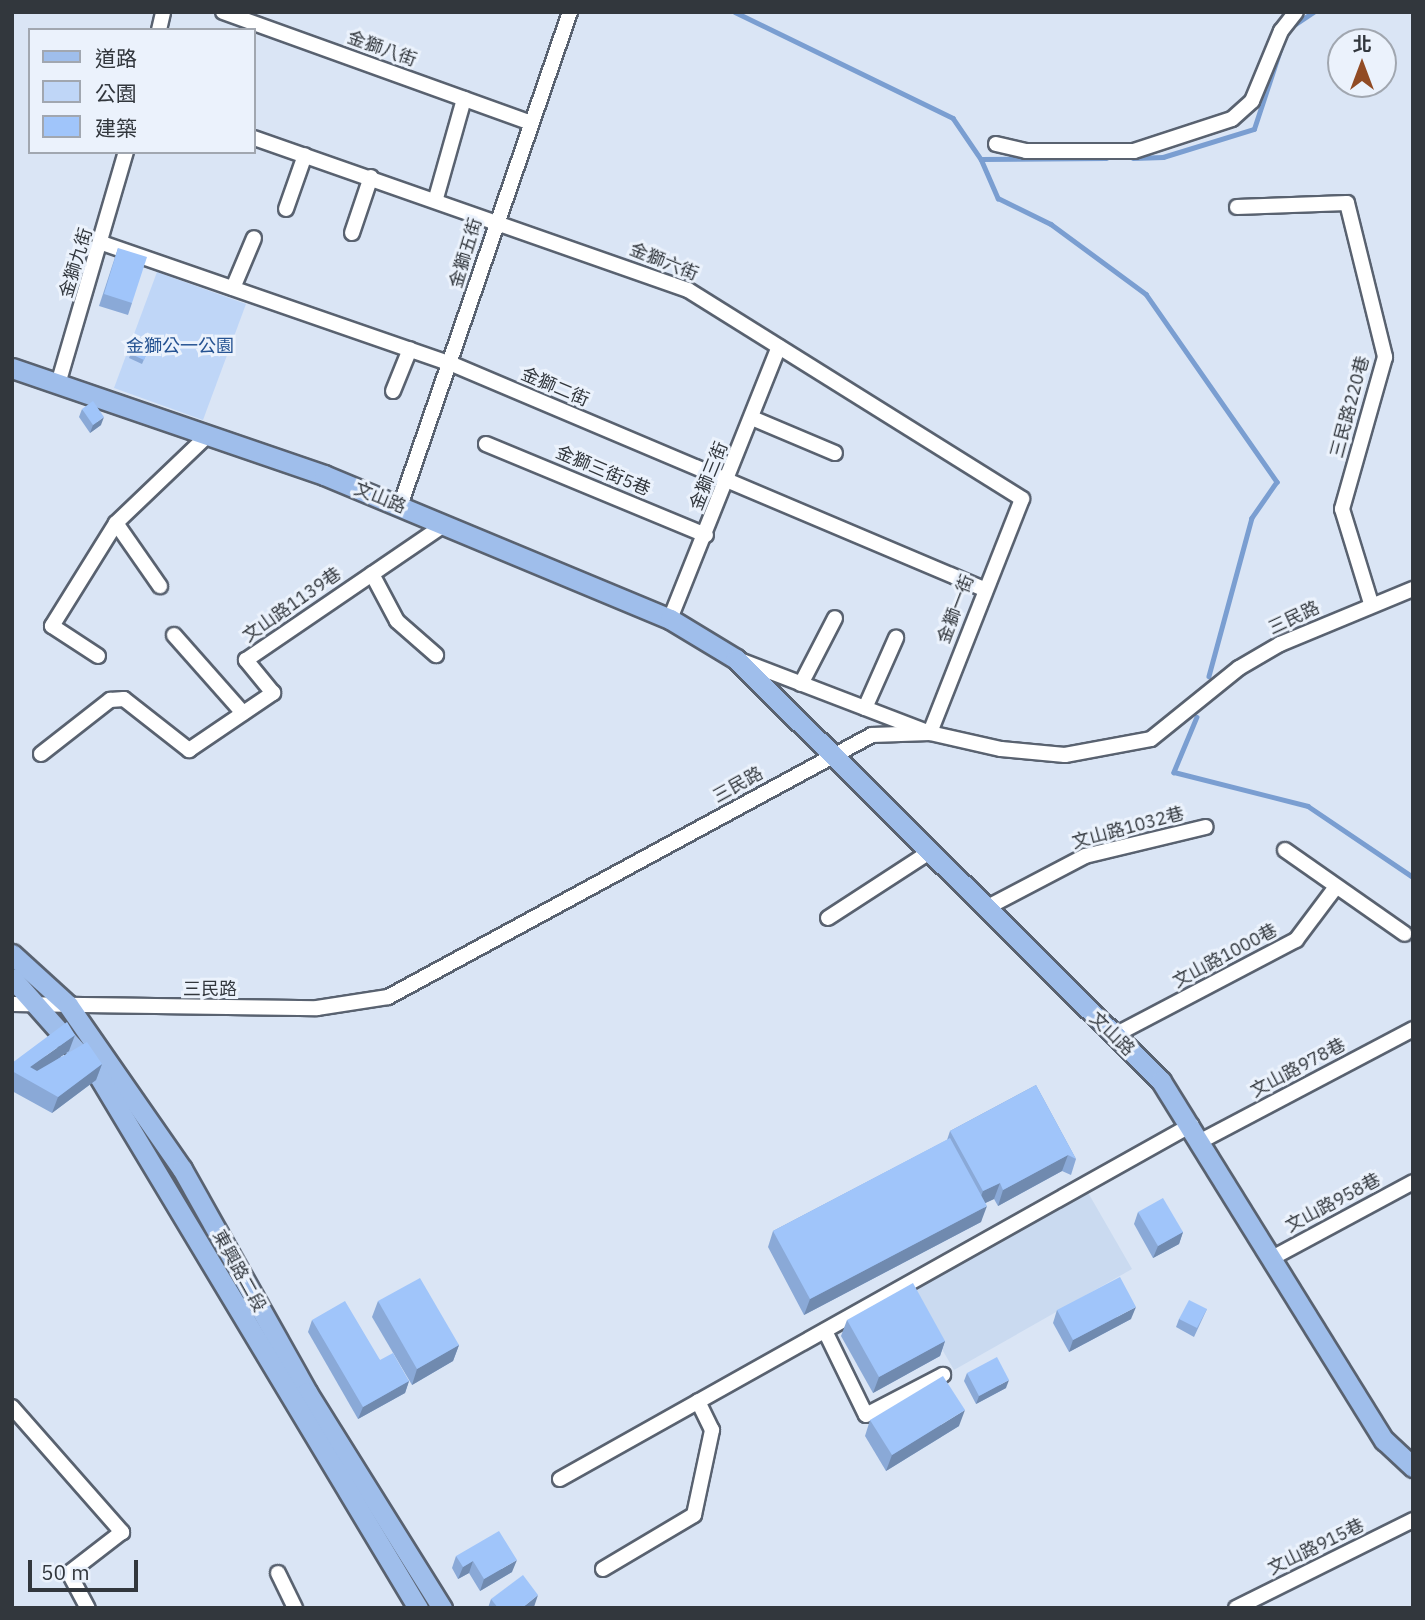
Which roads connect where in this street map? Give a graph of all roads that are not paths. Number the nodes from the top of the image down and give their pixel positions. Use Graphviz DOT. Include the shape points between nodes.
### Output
graph roads {
  1 [pos="223,12"];
  2 [pos="570,12"];
  3 [pos="1296,12"];
  4 [pos="464,99"];
  5 [pos="528,122"];
  6 [pos="256,139"];
  7 [pos="996,144"];
  8 [pos="126,154"];
  9 [pos="305,155"];
  10 [pos="371,177"];
  11 [pos="436,198"];
  12 [pos="1237,207"];
  13 [pos="286,209"];
  14 [pos="497,218"];
  15 [pos="352,233"];
  16 [pos="254,238"];
  17 [pos="103,243"];
  18 [pos="233,288"];
  19 [pos="779,347"];
  20 [pos="410,349"];
  21 [pos="452,364"];
  22 [pos="12,368"];
  23 [pos="58,384"];
  24 [pos="393,391"];
  25 [pos="752,418"];
  26 [pos="208,435"];
  27 [pos="486,444"];
  28 [pos="835,453"];
  29 [pos="728,481"];
  30 [pos="1022,499"];
  31 [pos="400,506"];
  32 [pos="116,523"];
  33 [pos="444,525"];
  34 [pos="706,535"];
  35 [pos="372,574"];
  36 [pos="160,586"];
  37 [pos="984,589"];
  38 [pos="1413,589"];
  39 [pos="1371,603"];
  40 [pos="835,618"];
  41 [pos="670,619"];
  42 [pos="174,635"];
  43 [pos="896,638"];
  44 [pos="436,655"];
  45 [pos="98,656"];
  46 [pos="736,659"];
  47 [pos="802,684"];
  48 [pos="865,708"];
  49 [pos="243,713"];
  50 [pos="930,733"];
  51 [pos="41,754"];
  52 [pos="833,755"];
  53 [pos="1206,827"];
  54 [pos="1285,850"];
  55 [pos="928,853"];
  56 [pos="1335,888"];
  57 [pos="986,908"];
  58 [pos="828,918"];
  59 [pos="1405,934"];
  60 [pos="12,954"];
  61 [pos="12,978"];
  62 [pos="12,1004"];
  63 [pos="40,1004"];
  64 [pos="68,1005"];
  65 [pos="1413,1029"];
  66 [pos="1114,1036"];
  67 [pos="1196,1133"];
  68 [pos="1413,1182"];
  69 [pos="1272,1258"];
  70 [pos="825,1331"];
  71 [pos="943,1375"];
  72 [pos="698,1401"];
  73 [pos="12,1407"];
  74 [pos="332,1447"];
  75 [pos="1413,1467"];
  76 [pos="560,1479"];
  77 [pos="1413,1520"];
  78 [pos="603,1569"];
  79 [pos="278,1573"];
  80 [pos="88,1608"];
  81 [pos="295,1608"];
  82 [pos="418,1608"];
  83 [pos="442,1608"];
  84 [pos="1236,1608"];
  1 -- 4 [label="street, 金獅八街"];
  2 -- 5 [label="street, 金獅五街"];
  3 -- 7 [label="street" via="1281,31 1252,101 1232,119 1134,151 1026,151"];
  4 -- 5 [label="street, 金獅八街"];
  4 -- 11 [label="street"];
  5 -- 14 [label="street, 金獅五街"];
  6 -- 9 [label="street, 金獅六街"];
  8 -- 17 [label="street, 金獅九街"];
  9 -- 10 [label="street, 金獅六街"];
  9 -- 13 [label="street"];
  10 -- 11 [label="street, 金獅六街"];
  10 -- 15 [label="street"];
  11 -- 14 [label="street, 金獅六街"];
  12 -- 39 [label="street, 三民路220巷" via="1347,203 1385,357 1342,509"];
  14 -- 19 [label="street, 金獅六街" via="688,290"];
  14 -- 21 [label="street, 金獅五街"];
  16 -- 18 [label="street"];
  17 -- 18 [label="street, 金獅二街"];
  17 -- 23 [label="street, 金獅九街"];
  18 -- 20 [label="street, 金獅二街"];
  19 -- 25 [label="street, 金獅三街"];
  19 -- 30 [label="street, 金獅六街"];
  20 -- 21 [label="street, 金獅二街"];
  20 -- 24 [label="street"];
  21 -- 29 [label="street, 金獅二街"];
  21 -- 31 [label="street, 金獅五街"];
  22 -- 23 [label="main road, 文山路"];
  23 -- 26 [label="main road, 文山路"];
  25 -- 28 [label="street"];
  25 -- 29 [label="street, 金獅三街"];
  26 -- 31 [label="main road, 文山路"];
  26 -- 32 [label="street"];
  27 -- 34 [label="street, 金獅三街5巷"];
  29 -- 34 [label="street, 金獅三街"];
  29 -- 37 [label="street, 金獅二街"];
  30 -- 37 [label="street, 金獅一街"];
  31 -- 33 [label="main road, 文山路"];
  32 -- 36 [label="street"];
  32 -- 45 [label="street" via="52,626"];
  33 -- 35 [label="street, 文山路1139巷"];
  33 -- 41 [label="main road, 文山路"];
  34 -- 41 [label="street, 金獅三街"];
  35 -- 44 [label="street" via="397,621"];
  35 -- 49 [label="street, 文山路1139巷" via="246,660 273,693"];
  37 -- 50 [label="street, 金獅一街"];
  38 -- 39 [label="street, 三民路"];
  39 -- 50 [label="street, 三民路" via="1239,668 1152,739 1065,755 1001,750"];
  40 -- 47 [label="street"];
  41 -- 46 [label="main road, 文山路"];
  42 -- 49 [label="street"];
  43 -- 48 [label="street"];
  46 -- 47 [label="street, 文山路"];
  46 -- 52 [label="main road, 文山路"];
  47 -- 48 [label="street, 文山路"];
  48 -- 50 [label="street, 文山路"];
  49 -- 51 [label="street, 文山路1139巷" via="189,750 124,699 110,700"];
  50 -- 52 [label="street, 三民路" via="872,735"];
  52 -- 55 [label="main road, 文山路"];
  52 -- 64 [label="street, 三民路" via="388,997 317,1008"];
  53 -- 57 [label="street, 文山路1032巷" via="1085,856"];
  54 -- 56 [label="street"];
  55 -- 57 [label="main road, 文山路"];
  55 -- 58 [label="street"];
  56 -- 59 [label="street"];
  56 -- 66 [label="street, 文山路1000巷" via="1296,940"];
  57 -- 66 [label="main road, 文山路"];
  60 -- 64 [label="main road, 東興路二段"];
  61 -- 63 [label="main road, 東興路二段"];
  62 -- 63 [label="street, 三民路"];
  63 -- 64 [label="street, 三民路"];
  63 -- 74 [label="main road, 東興路二段" via="98,1075"];
  64 -- 74 [label="main road, 東興路二段" via="182,1169"];
  65 -- 67 [label="street, 文山路978巷"];
  66 -- 67 [label="main road, 文山路" via="1161,1081"];
  67 -- 69 [label="main road, 文山路"];
  67 -- 70 [label="street, 文山路978巷"];
  68 -- 69 [label="street, 文山路958巷"];
  69 -- 75 [label="main road, 文山路" via="1384,1440"];
  70 -- 71 [label="street" via="866,1415"];
  70 -- 72 [label="street, 文山路978巷"];
  72 -- 76 [label="street, 文山路978巷"];
  72 -- 78 [label="street" via="712,1430 694,1515"];
  73 -- 80 [label="street" via="122,1532 69,1573"];
  74 -- 82 [label="main road, 東興路二段"];
  74 -- 83 [label="main road, 東興路二段"];
  77 -- 84 [label="street, 文山路915巷"];
  79 -- 81 [label="street"];
}
